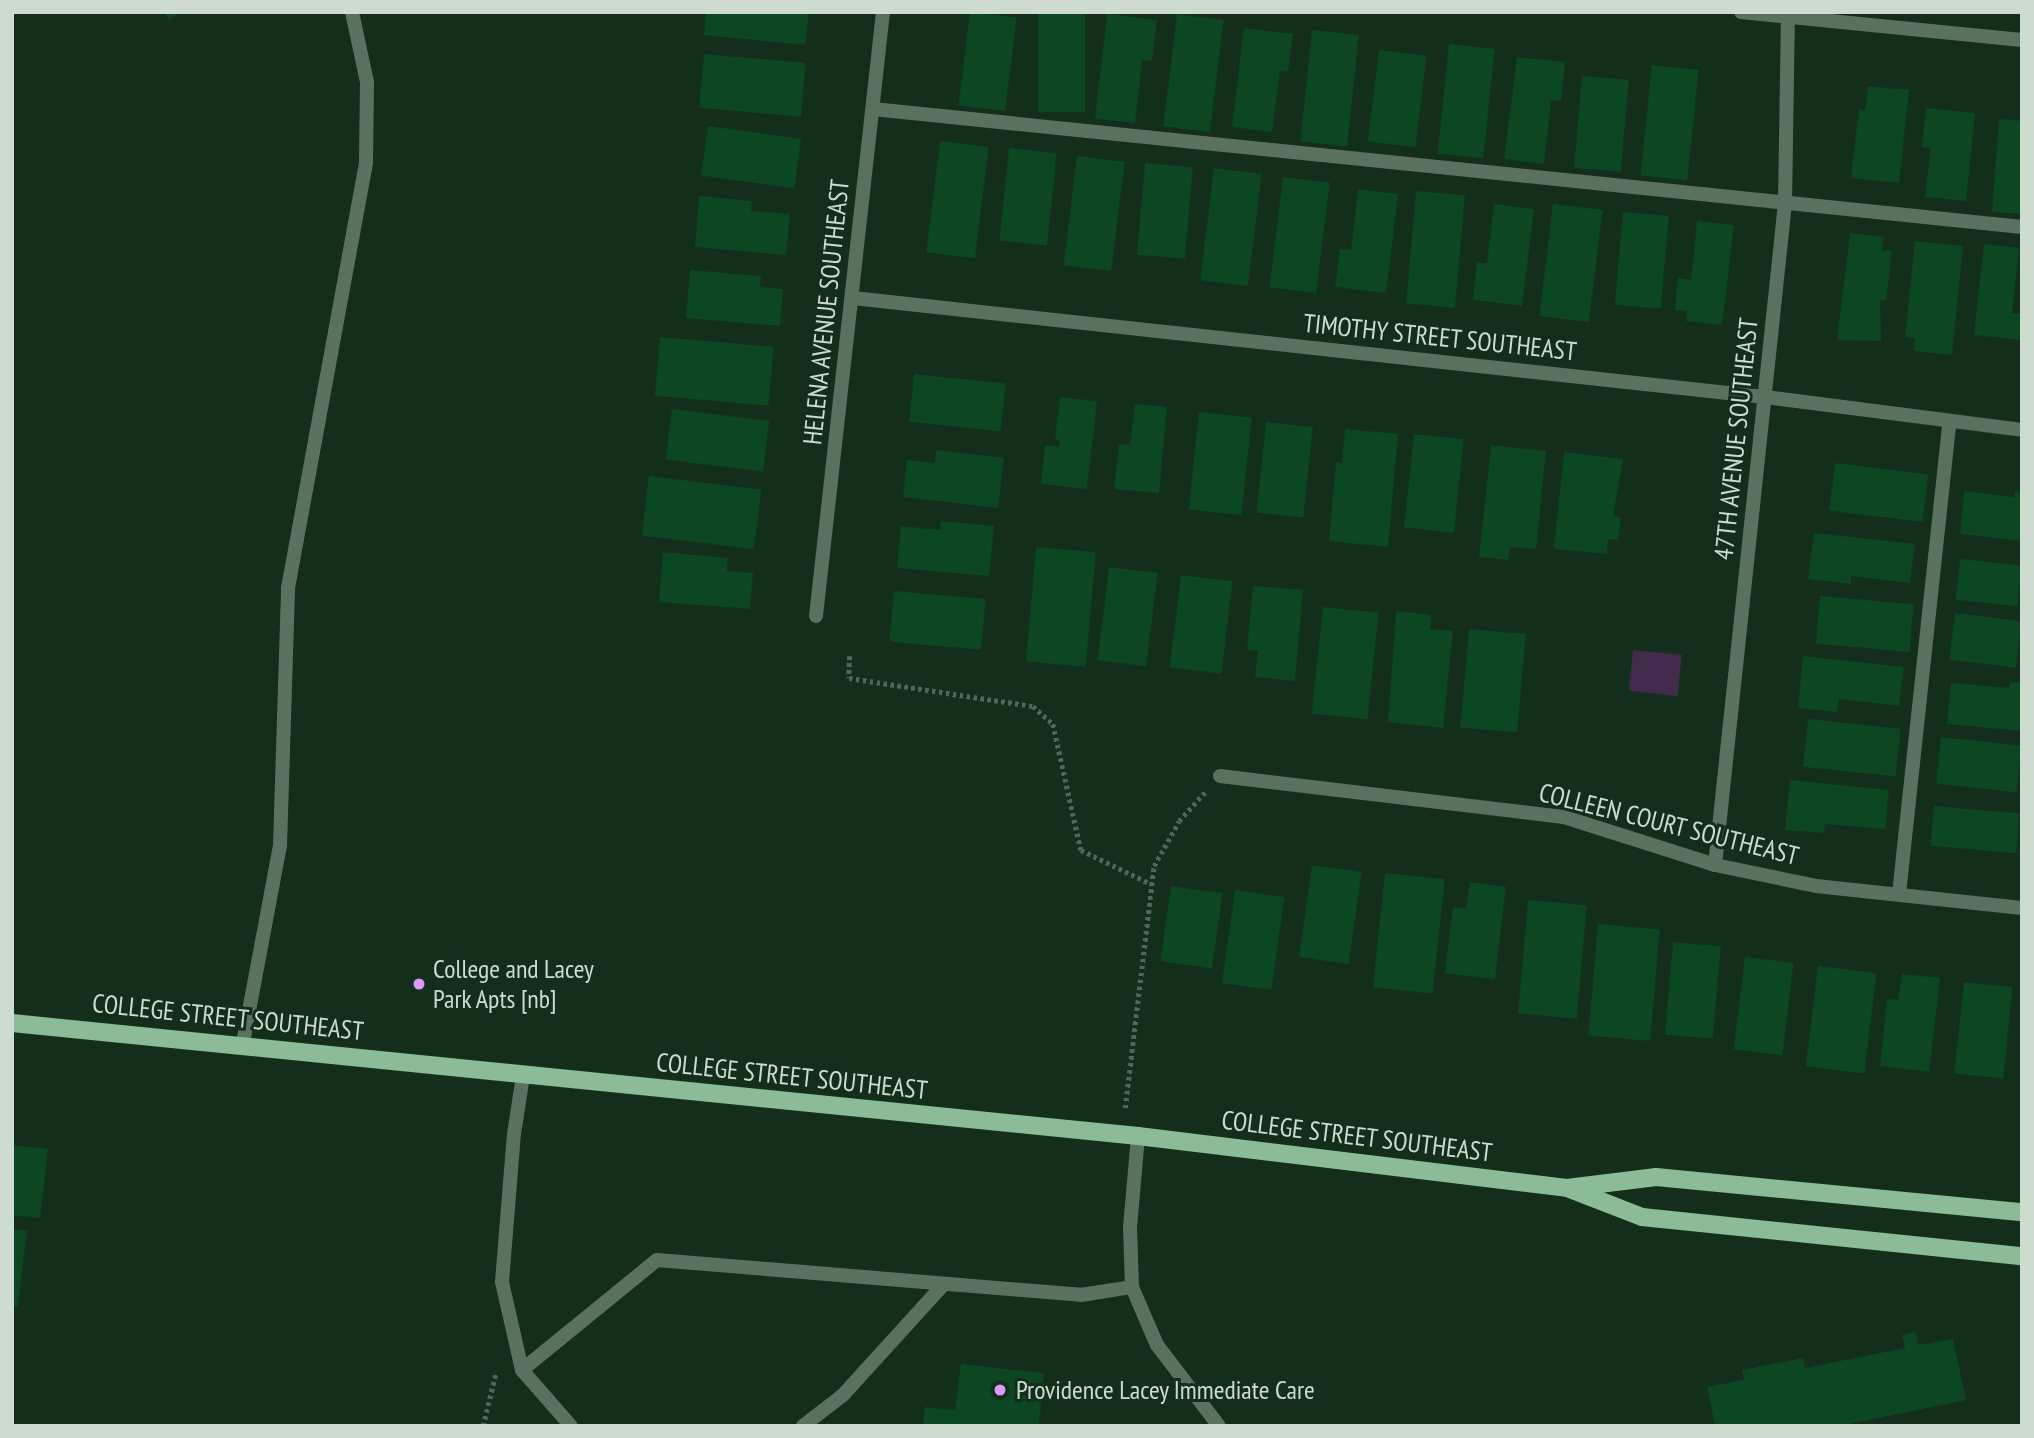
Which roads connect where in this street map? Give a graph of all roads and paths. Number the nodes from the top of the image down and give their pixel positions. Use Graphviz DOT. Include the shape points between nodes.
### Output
graph roads {
  1 [pos="352,12"];
  2 [pos="883,12"];
  3 [pos="1741,12"];
  4 [pos="1788,18"];
  5 [pos="2022,40"];
  6 [pos="873,109"];
  7 [pos="1785,203"];
  8 [pos="2022,227"];
  9 [pos="853,298"];
  10 [pos="1765,397"];
  11 [pos="1949,423"];
  12 [pos="2022,430"];
  13 [pos="816,617"];
  14 [pos="850,656"];
  15 [pos="1220,776"];
  16 [pos="1715,865"];
  17 [pos="1151,884"];
  18 [pos="1899,894"];
  19 [pos="2022,908"];
  20 [pos="12,1023"];
  21 [pos="243,1043"];
  22 [pos="523,1076"];
  23 [pos="1130,1135"];
  24 [pos="1566,1188"];
  25 [pos="2022,1212"];
  26 [pos="2022,1256"];
  27 [pos="944,1284"];
  28 [pos="1132,1287"];
  29 [pos="523,1370"];
  30 [pos="570,1426"];
  31 [pos="803,1426"];
  32 [pos="1219,1426"];
  1 -- 21 [label="street" via="367,82 366,162 288,588 280,846"];
  2 -- 6 [label="street, HELENA AVENUE SOUTHEAST"];
  3 -- 4 [label="street"];
  4 -- 5 [label="street"];
  4 -- 7 [label="street, 47TH AVENUE SOUTHEAST"];
  6 -- 7 [label="street"];
  6 -- 9 [label="street, HELENA AVENUE SOUTHEAST"];
  7 -- 8 [label="street"];
  7 -- 10 [label="street, 47TH AVENUE SOUTHEAST"];
  9 -- 10 [label="street, TIMOTHY STREET SOUTHEAST"];
  9 -- 13 [label="street, HELENA AVENUE SOUTHEAST"];
  10 -- 11 [label="street, TIMOTHY STREET SOUTHEAST"];
  10 -- 16 [label="street, 47TH AVENUE SOUTHEAST"];
  11 -- 12 [label="street, TIMOTHY STREET SOUTHEAST"];
  11 -- 18 [label="street"];
  14 -- 17 [label="path" via="849,678 1033,706 1053,724 1081,850"];
  15 -- 16 [label="street, COLLEEN COURT SOUTHEAST" via="1564,817"];
  15 -- 17 [label="path" via="1179,821 1154,866"];
  16 -- 18 [label="street, COLLEEN COURT SOUTHEAST" via="1816,886"];
  17 -- 23 [label="path"];
  18 -- 19 [label="street, COLLEEN COURT SOUTHEAST"];
  20 -- 21 [label="main road, COLLEGE STREET SOUTHEAST"];
  21 -- 22 [label="main road, COLLEGE STREET SOUTHEAST"];
  22 -- 23 [label="main road, COLLEGE STREET SOUTHEAST"];
  22 -- 29 [label="street" via="502,1282"];
  23 -- 24 [label="main road, COLLEGE STREET SOUTHEAST"];
  23 -- 28 [label="street"];
  24 -- 25 [label="main road, COLLEGE STREET SOUTHEAST" via="1656,1177"];
  24 -- 26 [label="main road, COLLEGE STREET SOUTHEAST" via="1642,1217"];
  27 -- 28 [label="street" via="1081,1295"];
  27 -- 29 [label="street" via="657,1260"];
  27 -- 31 [label="street" via="843,1395"];
  28 -- 32 [label="street" via="1157,1345"];
  29 -- 30 [label="street"];
}
